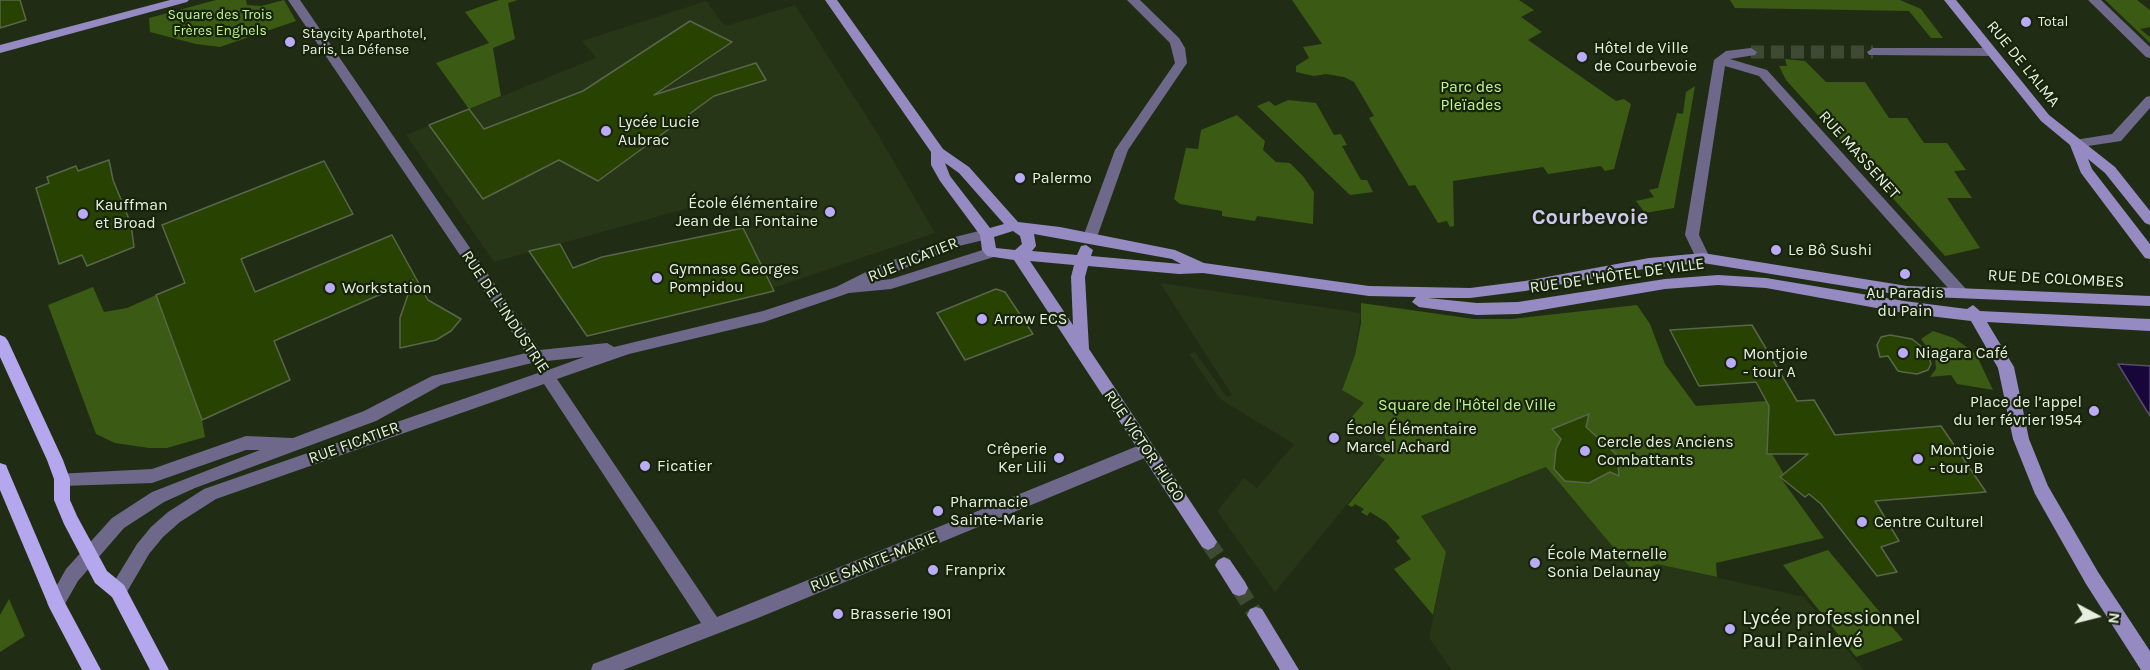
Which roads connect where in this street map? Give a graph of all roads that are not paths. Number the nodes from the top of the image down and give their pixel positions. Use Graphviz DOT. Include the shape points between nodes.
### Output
graph roads {
  1 [pos="183,0"];
  2 [pos="294,0"];
  3 [pos="831,0"];
  4 [pos="1134,0"];
  5 [pos="1950,0"];
  6 [pos="2094,0"];
  7 [pos="0,48"];
  8 [pos="1751,52"];
  9 [pos="1873,52"];
  10 [pos="1991,52"];
  11 [pos="2150,54"];
  12 [pos="1720,60"];
  13 [pos="2150,100"];
  14 [pos="2075,144"];
  15 [pos="938,152"];
  16 [pos="2150,220"];
  17 [pos="1014,226"];
  18 [pos="987,234"];
  19 [pos="1090,237"];
  20 [pos="993,252"];
  21 [pos="2150,254"];
  22 [pos="1018,255"];
  23 [pos="1703,258"];
  24 [pos="1084,259"];
  25 [pos="1203,268"];
  26 [pos="1718,280"];
  27 [pos="841,291"];
  28 [pos="1369,291"];
  29 [pos="1961,293"];
  30 [pos="2150,302"];
  31 [pos="1977,316"];
  32 [pos="2150,325"];
  33 [pos="0,341"];
  34 [pos="628,348"];
  35 [pos="1081,350"];
  36 [pos="536,356"];
  37 [pos="548,376"];
  38 [pos="302,442"];
  39 [pos="1146,450"];
  40 [pos="0,470"];
  41 [pos="62,479"];
  42 [pos="1208,542"];
  43 [pos="89,554"];
  44 [pos="1224,565"];
  45 [pos="1239,588"];
  46 [pos="118,591"];
  47 [pos="56,603"];
  48 [pos="1256,615"];
  49 [pos="713,626"];
  50 [pos="2150,667"];
  51 [pos="92,670"];
  52 [pos="160,670"];
  53 [pos="600,670"];
  54 [pos="1290,670"];
  1 -- 7 [label="main road"];
  2 -- 36 [label="street, RUE DE L'INDUSTRIE"];
  3 -- 15 [label="main road"];
  4 -- 19 [label="street" via="1174,41 1181,63 1122,150"];
  5 -- 10 [label="main road, RUE DE L'ALMA"];
  6 -- 11 [label="street"];
  8 -- 12 [label="street" via="1730,54"];
  9 -- 10 [label="street"];
  10 -- 14 [label="main road, RUE DE L'ALMA" via="2045,118"];
  12 -- 23 [label="street" via="1692,235"];
  12 -- 29 [label="street, RUE MASSENET" via="1763,73"];
  13 -- 14 [label="street" via="2116,138"];
  14 -- 16 [label="main road, RUE DE L'ALMA" via="2117,179"];
  14 -- 21 [label="main road, RUE DE L'ALMA" via="2086,170"];
  15 -- 17 [label="main road" via="964,170"];
  15 -- 18 [label="main road" via="938,165 945,178"];
  17 -- 18 [label="main road"];
  17 -- 19 [label="main road, RUE DE L'HÔTEL DE VILLE"];
  17 -- 22 [label="main road" via="1027,233 1029,242"];
  18 -- 20 [label="main road" via="987,246"];
  18 -- 27 [label="street, RUE FICATIER" via="885,269"];
  19 -- 24 [label="main road"];
  19 -- 25 [label="main road, RUE DE L'HÔTEL DE VILLE" via="1175,255"];
  20 -- 22 [label="main road"];
  20 -- 27 [label="street, RUE FICATIER" via="891,284"];
  22 -- 24 [label="main road, RUE DE L'HÔTEL DE VILLE"];
  22 -- 35 [label="main road, RUE VICTOR HUGO"];
  23 -- 26 [label="main road"];
  23 -- 28 [label="main road, RUE DE L'HÔTEL DE VILLE" via="1649,263 1470,293"];
  23 -- 29 [label="main road, RUE DE L'HÔTEL DE VILLE" via="1882,287"];
  24 -- 25 [label="main road, RUE DE L'HÔTEL DE VILLE"];
  24 -- 35 [label="main road" via="1078,276"];
  25 -- 28 [label="main road, RUE DE L'HÔTEL DE VILLE"];
  26 -- 28 [label="main road, RUE DE L'HÔTEL DE VILLE" via="1497,309 1438,305"];
  26 -- 31 [label="main road, RUE DE L'HÔTEL DE VILLE"];
  27 -- 34 [label="street, RUE FICATIER" via="764,316"];
  29 -- 30 [label="main road, RUE DE COLOMBES"];
  29 -- 31 [label="main road"];
  31 -- 32 [label="main road"];
  31 -- 50 [label="main road" via="2006,367 2021,440 2041,489"];
  33 -- 41 [label="main road"];
  34 -- 36 [label="street, RUE FICATIER"];
  34 -- 37 [label="street, RUE FICATIER"];
  35 -- 39 [label="main road, RUE VICTOR HUGO"];
  36 -- 37 [label="street, RUE DE L'INDUSTRIE"];
  36 -- 38 [label="street, RUE FICATIER" via="437,380 370,416"];
  37 -- 46 [label="street, RUE FICATIER" via="210,494 157,532"];
  37 -- 49 [label="street, RUE DE L'INDUSTRIE"];
  38 -- 41 [label="street, RUE FICATIER" via="246,443 152,476"];
  38 -- 43 [label="street, RUE FICATIER" via="158,497 118,523"];
  39 -- 42 [label="main road, RUE VICTOR HUGO"];
  39 -- 49 [label="street, RUE SAINTE-MARIE"];
  40 -- 47 [label="main road"];
  41 -- 43 [label="main road" via="62,500"];
  43 -- 46 [label="main road" via="101,577"];
  43 -- 47 [label="street, RUE FICATIER"];
  44 -- 45 [label="main road"];
  46 -- 52 [label="main road"];
  47 -- 51 [label="main road"];
  48 -- 54 [label="main road"];
  49 -- 53 [label="street, RUE SAINTE-MARIE"];
}
